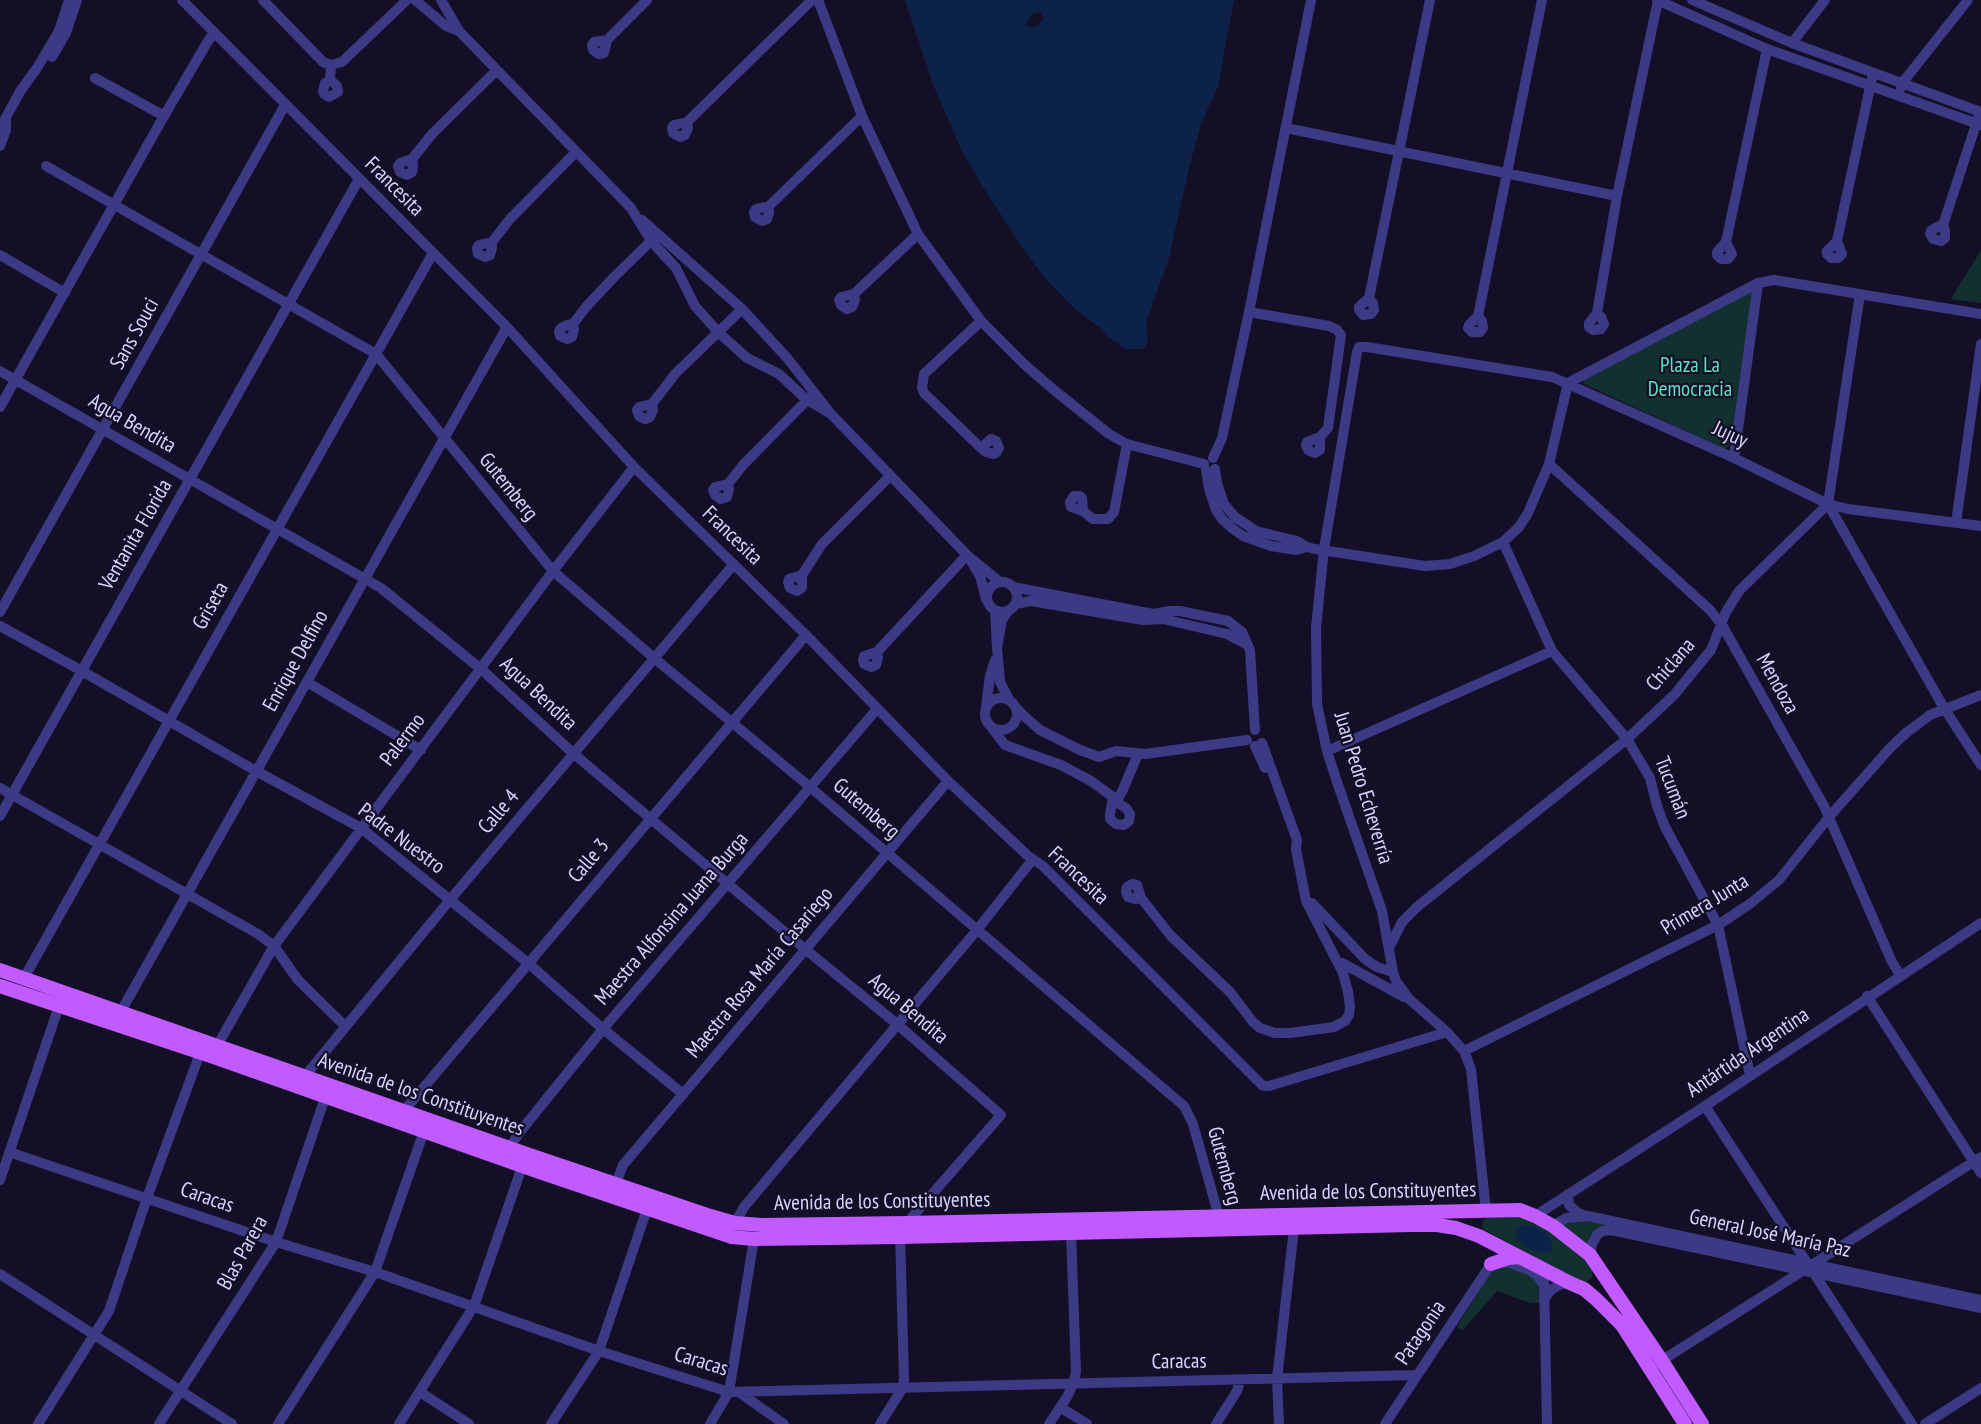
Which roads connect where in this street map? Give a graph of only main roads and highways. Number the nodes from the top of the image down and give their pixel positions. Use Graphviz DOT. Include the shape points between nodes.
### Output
graph roads {
  1 [pos="0,970"];
  2 [pos="0,986"];
  3 [pos="301,1081"];
  4 [pos="327,1091"];
  5 [pos="506,1153"];
  6 [pos="613,1190"];
  7 [pos="1486,1210"];
  8 [pos="1219,1223"];
  9 [pos="1485,1239"];
  10 [pos="1519,1257"];
  11 [pos="1599,1269"];
  12 [pos="1584,1289"];
  13 [pos="1685,1424"];
  14 [pos="1702,1424"];
  1 -- 3 [label="main road, Avenida de los Constituyentes" via="217,1046"];
  2 -- 3 [label="main road, Avenida de los Constituyentes" via="200,1053"];
  3 -- 4 [label="main road, Avenida de los Constituyentes"];
  4 -- 5 [label="main road, Avenida de los Constituyentes" via="403,1112"];
  4 -- 5 [label="main road, Avenida de los Constituyentes" via="424,1131"];
  5 -- 6 [label="main road, Avenida de los Constituyentes"];
  6 -- 8 [label="main road, Avenida de los Constituyentes" via="735,1223 762,1225"];
  6 -- 8 [label="main road, Avenida de los Constituyentes" via="647,1209 732,1236 754,1239 1071,1233"];
  7 -- 8 [label="main road, Avenida de los Constituyentes"];
  7 -- 9 [label="main road" via="1478,1216 1475,1226"];
  7 -- 11 [label="main road, Avenida de los Constituyentes" via="1520,1210 1535,1216 1590,1255"];
  8 -- 9 [label="main road, Avenida de los Constituyentes" via="1294,1228 1437,1225"];
  9 -- 10 [label="main road, Avenida de los Constituyentes"];
  9 -- 10 [label="main road" via="1493,1249 1491,1264"];
  10 -- 12 [label="main road, Avenida de los Constituyentes"];
  11 -- 12 [label="main road" via="1595,1286"];
  11 -- 14 [label="main road, Avenida de los Constituyentes"];
  12 -- 13 [label="main road, Avenida de los Constituyentes" via="1616,1317"];
}
